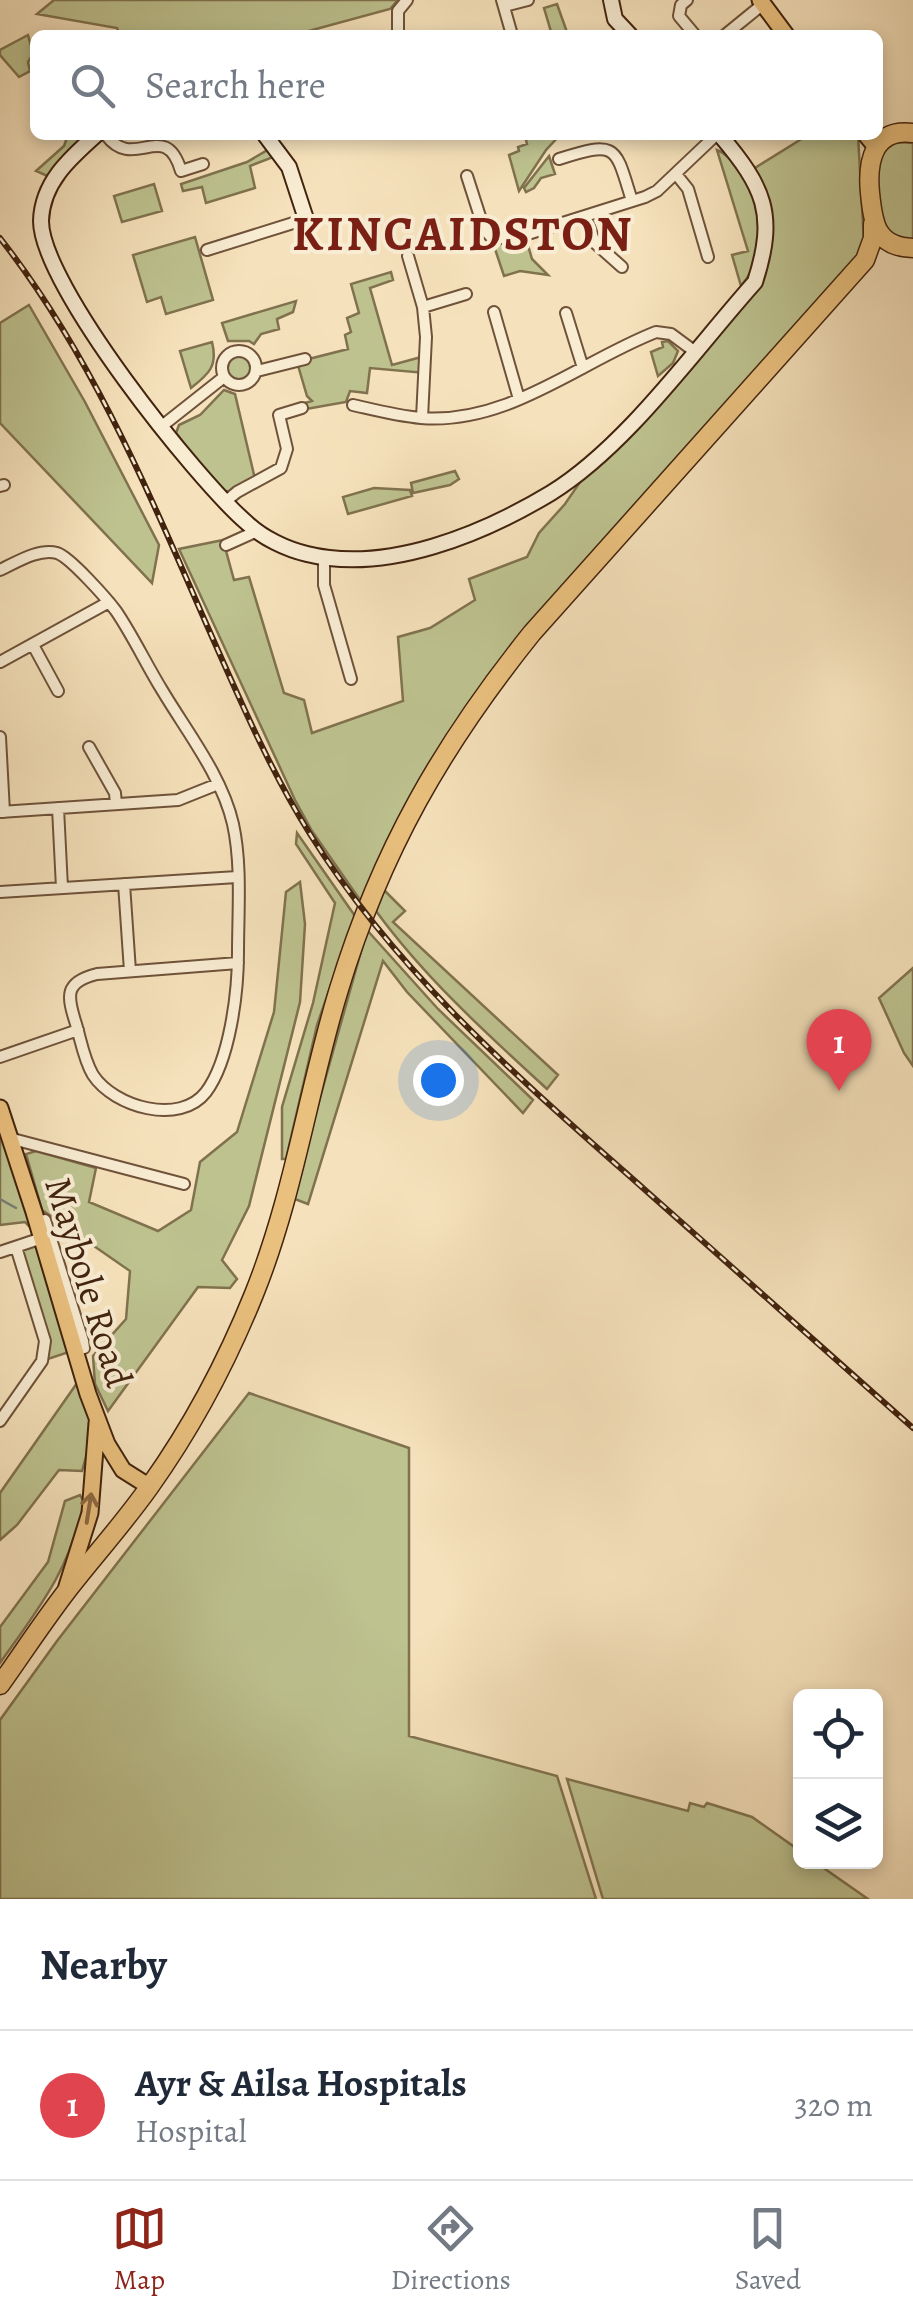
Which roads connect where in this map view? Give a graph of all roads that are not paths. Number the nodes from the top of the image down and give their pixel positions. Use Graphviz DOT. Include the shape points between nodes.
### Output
graph roads {
  1 [pos="407,0"];
  2 [pos="528,0"];
  3 [pos="612,0"];
  4 [pos="687,0"];
  5 [pos="761,2"];
  6 [pos="503,3"];
  7 [pos="398,30"];
  8 [pos="511,30"];
  9 [pos="626,30"];
  10 [pos="691,30"];
  11 [pos="730,30"];
  12 [pos="782,30"];
  13 [pos="913,133"];
  14 [pos="883,138"];
  15 [pos="91,140"];
  16 [pos="110,140"];
  17 [pos="268,140"];
  18 [pos="713,140"];
  19 [pos="722,140"];
  20 [pos="871,141"];
  21 [pos="559,159"];
  22 [pos="203,164"];
  23 [pos="676,174"];
  24 [pos="467,176"];
  25 [pos="632,202"];
  26 [pos="585,216"];
  27 [pos="306,219"];
  28 [pos="873,224"];
  29 [pos="907,247"];
  30 [pos="207,250"];
  31 [pos="408,256"];
  32 [pos="708,258"];
  33 [pos="865,260"];
  34 [pos="622,266"];
  35 [pos="466,294"];
  36 [pos="423,307"];
  37 [pos="494,312"];
  38 [pos="566,313"];
  39 [pos="694,351"];
  40 [pos="305,359"];
  41 [pos="583,368"];
  42 [pos="257,371"];
  43 [pos="224,378"];
  44 [pos="520,398"];
  45 [pos="353,404"];
  46 [pos="302,408"];
  47 [pos="422,418"];
  48 [pos="162,426"];
  49 [pos="225,502"];
  50 [pos="257,532"];
  51 [pos="226,545"];
  52 [pos="324,557"];
  53 [pos="0,570"];
  54 [pos="109,602"];
  55 [pos="33,645"];
  56 [pos="0,662"];
  57 [pos="352,679"];
  58 [pos="58,690"];
  59 [pos="0,737"];
  60 [pos="89,747"];
  61 [pos="218,784"];
  62 [pos="116,804"];
  63 [pos="58,808"];
  64 [pos="2,812"];
  65 [pos="238,876"];
  66 [pos="124,884"];
  67 [pos="62,888"];
  68 [pos="0,892"];
  69 [pos="238,963"];
  70 [pos="130,971"];
  71 [pos="78,1030"];
  72 [pos="0,1057"];
  73 [pos="0,1108"];
  74 [pos="9,1138"];
  75 [pos="184,1184"];
  76 [pos="40,1230"];
  77 [pos="16,1247"];
  78 [pos="0,1252"];
  79 [pos="0,1394"];
  80 [pos="13,1402"];
  81 [pos="97,1418"];
  82 [pos="0,1421"];
  83 [pos="150,1487"];
  84 [pos="64,1595"];
  85 [pos="0,1685"];
  1 -- 7 [label="street" via="398,11"];
  2 -- 6 [label="street"];
  3 -- 9 [label="street"];
  4 -- 10 [label="street" via="678,16"];
  5 -- 11 [label="street"];
  5 -- 12 [label="main road"];
  6 -- 8 [label="street"];
  13 -- 14 [label="highway"];
  15 -- 48 [label="street" via="48,188 42,234 48,256 119,374"];
  16 -- 22 [label="street" via="128,151 168,147 181,171"];
  17 -- 27 [label="street" via="298,188"];
  18 -- 23 [label="street"];
  19 -- 39 [label="street" via="760,190 765,244 755,282"];
  20 -- 28 [label="highway"];
  21 -- 25 [label="street" via="607,148 621,164"];
  23 -- 25 [label="street"];
  23 -- 32 [label="street" via="688,189"];
  24 -- 26 [label="street" via="491,236 512,238"];
  25 -- 26 [label="street"];
  26 -- 34 [label="street" via="595,243"];
  27 -- 30 [label="street"];
  28 -- 29 [label="highway" via="888,241"];
  28 -- 33 [label="highway"];
  29 -- 33 [label="highway"];
  31 -- 36 [label="street"];
  33 -- 83 [label="highway" via="532,633 424,784 352,949 255,1292 199,1408"];
  35 -- 36 [label="street"];
  36 -- 47 [label="street"];
  37 -- 44 [label="street"];
  38 -- 41 [label="street"];
  39 -- 41 [label="street" via="656,332"];
  39 -- 52 [label="street" via="582,470 518,511 402,552"];
  40 -- 42 [label="street"];
  41 -- 44 [label="street"];
  42 -- 43 [label="street" via="243,385"];
  42 -- 43 [label="street" via="252,356 234,352 223,362"];
  43 -- 48 [label="street"];
  44 -- 47 [label="street" via="480,414"];
  45 -- 47 [label="street"];
  46 -- 49 [label="street" via="279,415 284,465"];
  48 -- 49 [label="street"];
  49 -- 50 [label="street"];
  50 -- 51 [label="street"];
  50 -- 52 [label="street"];
  52 -- 57 [label="street" via="324,586"];
  53 -- 54 [label="street" via="53,552"];
  54 -- 55 [label="street"];
  54 -- 61 [label="street"];
  55 -- 56 [label="street"];
  55 -- 58 [label="street"];
  59 -- 64 [label="street"];
  60 -- 62 [label="street"];
  61 -- 62 [label="street" via="178,800"];
  61 -- 65 [label="street" via="234,828"];
  62 -- 63 [label="street"];
  63 -- 64 [label="street"];
  63 -- 67 [label="street"];
  65 -- 66 [label="street"];
  65 -- 69 [label="street"];
  66 -- 67 [label="street"];
  66 -- 70 [label="street"];
  67 -- 68 [label="street"];
  69 -- 70 [label="street"];
  69 -- 71 [label="street" via="220,1061 205,1094 192,1105 159,1110 118,1096 94,1075"];
  70 -- 71 [label="street" via="73,985 69,1003"];
  71 -- 72 [label="street"];
  73 -- 74 [label="main road, Maybole Road"];
  74 -- 75 [label="street"];
  74 -- 76 [label="main road, Maybole Road"];
  76 -- 77 [label="street"];
  76 -- 81 [label="main road, Maybole Road"];
  77 -- 78 [label="street"];
  77 -- 80 [label="street" via="44,1340 42,1362"];
  79 -- 80 [label="street"];
  80 -- 82 [label="street"];
  81 -- 83 [label="main road, Maybole Road" via="122,1470"];
  84 -- 81 [label="main road, Maybole Road, one-way" via="90,1513"];
  83 -- 84 [label="highway"];
  84 -- 85 [label="highway"];
}
